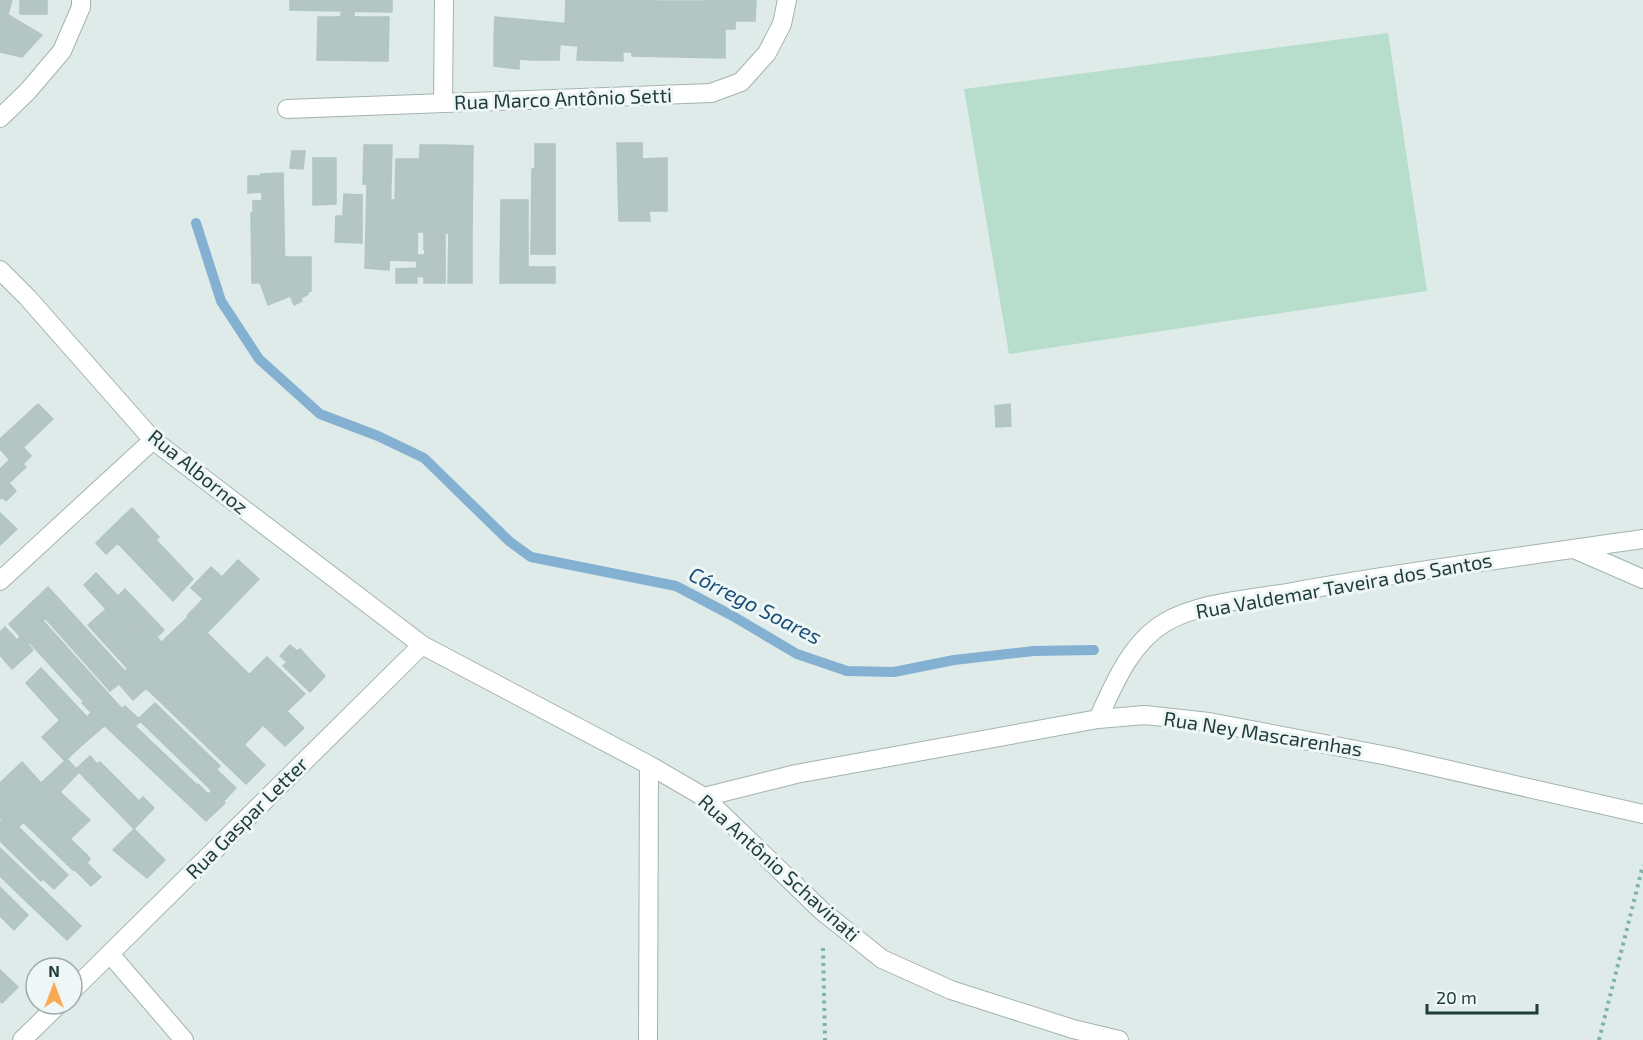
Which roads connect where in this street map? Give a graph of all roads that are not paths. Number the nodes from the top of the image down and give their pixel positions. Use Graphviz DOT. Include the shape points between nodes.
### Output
graph roads {
  1 [pos="81,0"];
  2 [pos="444,0"];
  3 [pos="787,0"];
  4 [pos="443,103"];
  5 [pos="287,110"];
  6 [pos="0,118"];
  7 [pos="0,270"];
  8 [pos="153,440"];
  9 [pos="1643,539"];
  10 [pos="1574,549"];
  11 [pos="1643,579"];
  12 [pos="0,581"];
  13 [pos="422,645"];
  14 [pos="1098,719"];
  15 [pos="650,765"];
  16 [pos="704,797"];
  17 [pos="1643,814"];
  18 [pos="110,954"];
  19 [pos="84,979"];
  20 [pos="47,1016"];
  21 [pos="22,1040"];
  22 [pos="184,1040"];
  23 [pos="648,1040"];
  24 [pos="1119,1040"];
  1 -- 6 [label="street" via="62,51"];
  2 -- 4 [label="street"];
  3 -- 4 [label="street, Rua Marco Antônio Setti" via="782,24 767,53 741,82 711,93"];
  4 -- 5 [label="street, Rua Marco Antônio Setti"];
  7 -- 8 [label="street, Rua Albornoz"];
  8 -- 12 [label="street"];
  8 -- 13 [label="street, Rua Albornoz"];
  9 -- 10 [label="street, Rua Valdemar Taveira dos Santos"];
  10 -- 11 [label="street"];
  10 -- 14 [label="street, Rua Valdemar Taveira dos Santos" via="1318,587 1186,613 1163,624 1125,663"];
  13 -- 15 [label="street, Rua Antônio Schavinati"];
  13 -- 18 [label="street, Rua Gaspar Letter"];
  14 -- 16 [label="street, Rua Ney Mascarenhas" via="796,774"];
  14 -- 17 [label="street, Rua Ney Mascarenhas" via="1145,716 1209,722 1388,756"];
  15 -- 16 [label="street, Rua Antônio Schavinati"];
  15 -- 23 [label="street"];
  16 -- 24 [label="street, Rua Antônio Schavinati" via="822,911 882,959 951,990"];
  18 -- 19 [label="street, Rua Gaspar Letter"];
  18 -- 22 [label="street"];
  20 -- 21 [label="street"];
}
